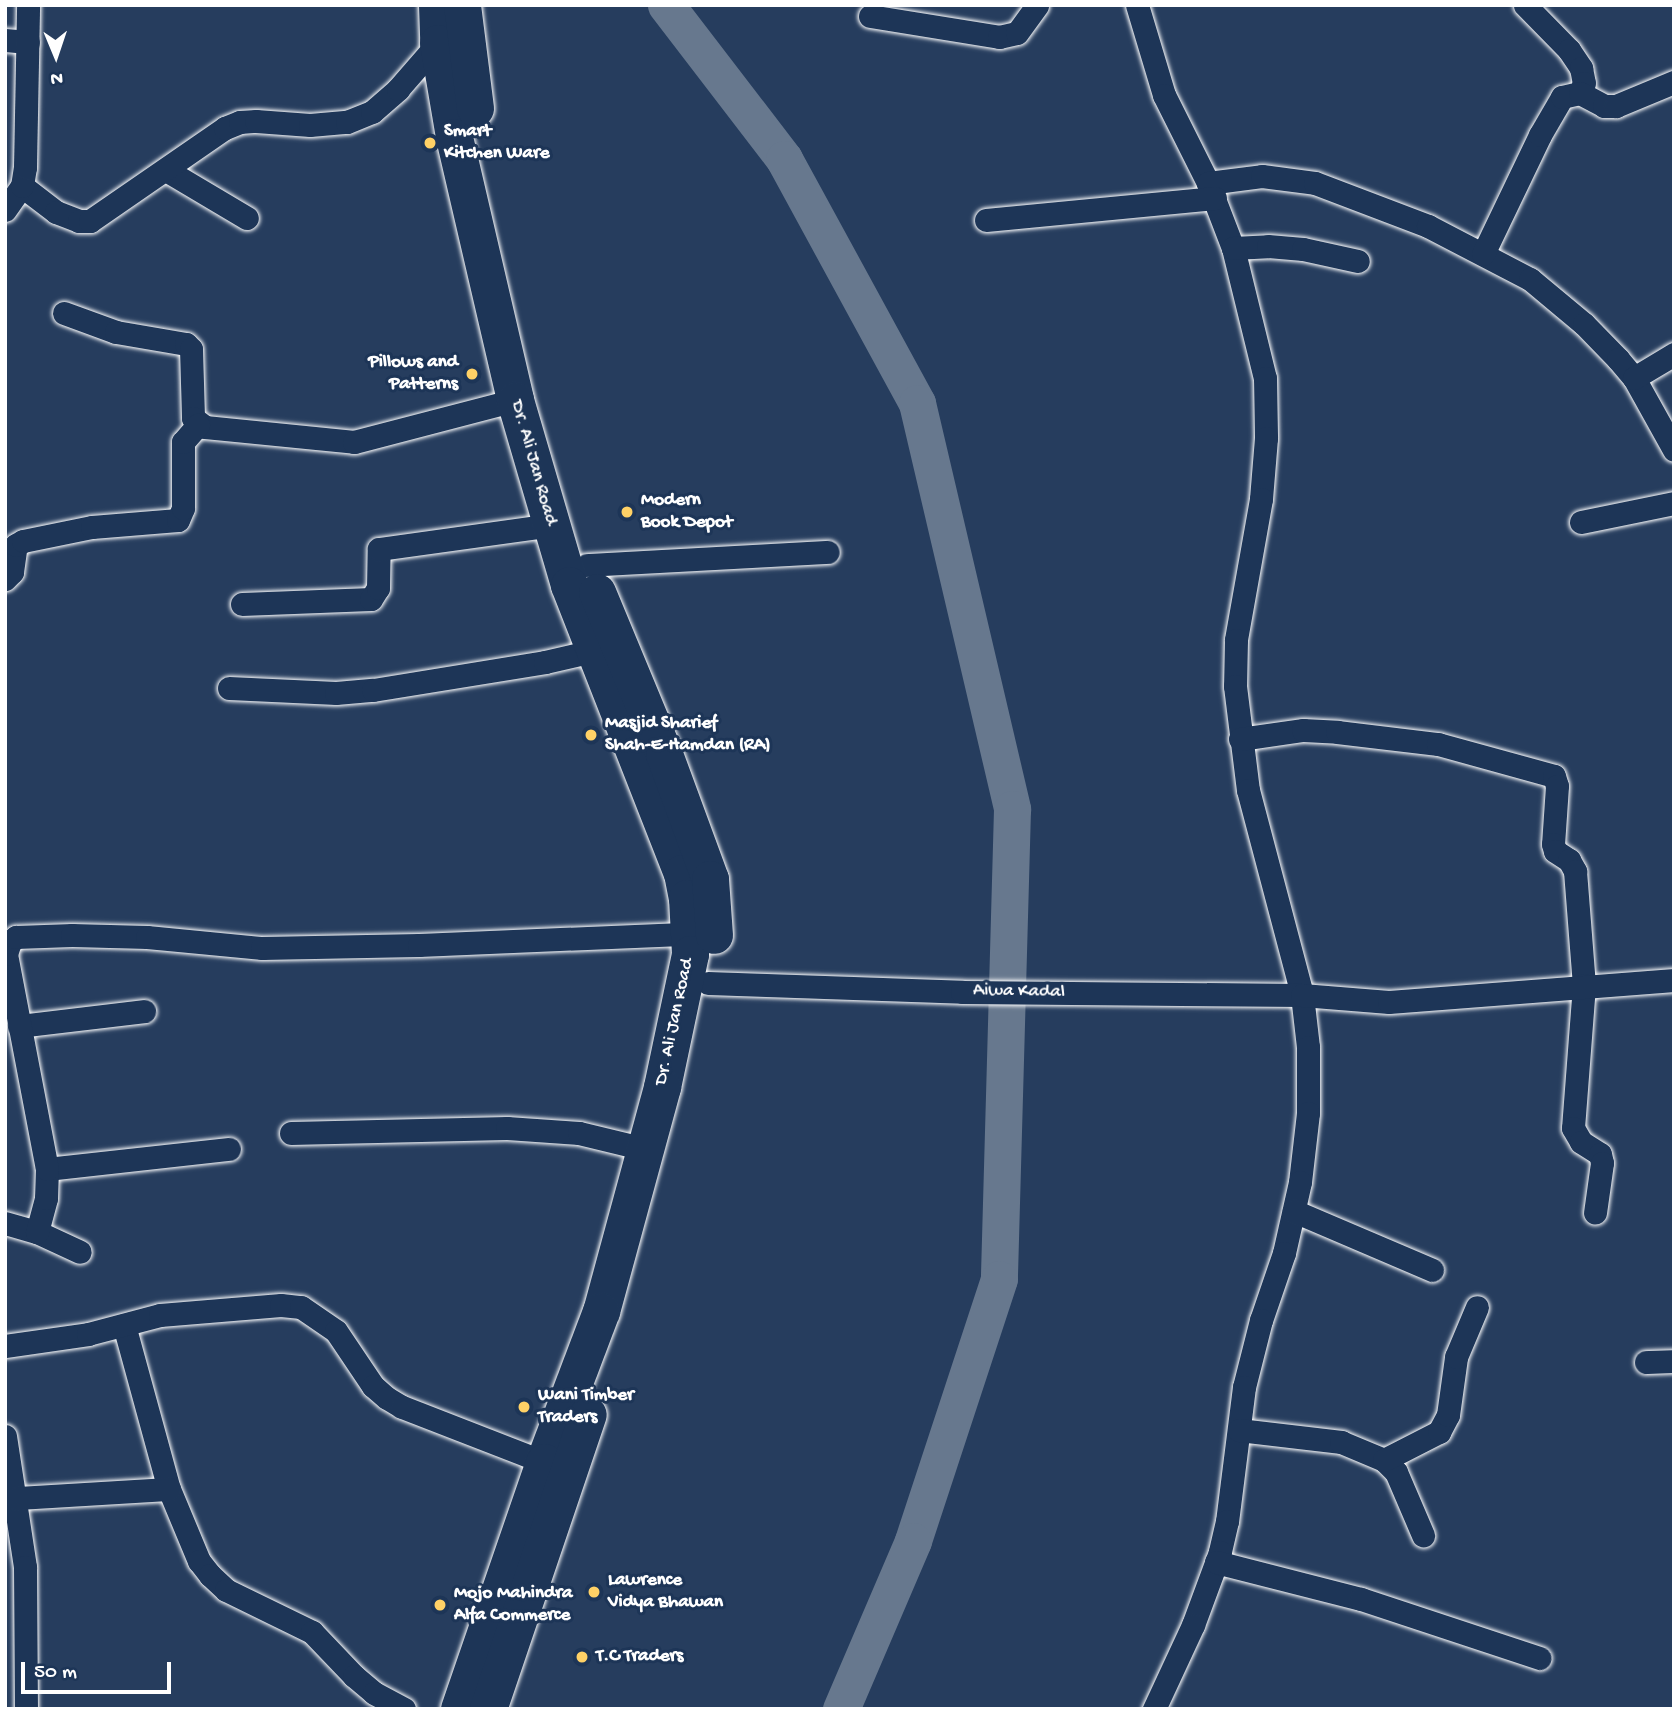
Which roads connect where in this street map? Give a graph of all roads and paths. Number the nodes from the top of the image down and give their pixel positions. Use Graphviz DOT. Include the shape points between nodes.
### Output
graph roads {
  1 [pos="28,5"];
  2 [pos="437,5"];
  3 [pos="461,5"];
  4 [pos="1037,5"];
  5 [pos="1138,5"];
  6 [pos="1525,5"];
  7 [pos="870,16"];
  8 [pos="17,41"];
  9 [pos="438,43"];
  10 [pos="1674,82"];
  11 [pos="1580,93"];
  12 [pos="166,170"];
  13 [pos="22,186"];
  14 [pos="1211,190"];
  15 [pos="6,209"];
  16 [pos="247,218"];
  17 [pos="986,220"];
  18 [pos="1233,248"];
  19 [pos="1483,254"];
  20 [pos="1358,261"];
  21 [pos="64,313"];
  22 [pos="1674,354"];
  23 [pos="1634,379"];
  24 [pos="515,400"];
  25 [pos="198,425"];
  26 [pos="1674,450"];
  27 [pos="1674,503"];
  28 [pos="1581,522"];
  29 [pos="551,525"];
  30 [pos="828,552"];
  31 [pos="587,565"];
  32 [pos="5,579"];
  33 [pos="242,604"];
  34 [pos="593,651"];
  35 [pos="229,688"];
  36 [pos="1240,738"];
  37 [pos="701,933"];
  38 [pos="7,942"];
  39 [pos="1674,980"];
  40 [pos="708,983"];
  41 [pos="1584,985"];
  42 [pos="1302,995"];
  43 [pos="144,1011"];
  44 [pos="19,1026"];
  45 [pos="291,1133"];
  46 [pos="229,1149"];
  47 [pos="645,1149"];
  48 [pos="47,1169"];
  49 [pos="1294,1212"];
  50 [pos="1595,1213"];
  51 [pos="5,1223"];
  52 [pos="37,1232"];
  53 [pos="80,1252"];
  54 [pos="1432,1270"];
  55 [pos="1477,1307"];
  56 [pos="124,1325"];
  57 [pos="5,1346"];
  58 [pos="1674,1361"];
  59 [pos="1646,1362"];
  60 [pos="1239,1430"];
  61 [pos="5,1436"];
  62 [pos="1384,1460"];
  63 [pos="544,1462"];
  64 [pos="169,1489"];
  65 [pos="17,1498"];
  66 [pos="1423,1535"];
  67 [pos="1216,1562"];
  68 [pos="15,1631"];
  69 [pos="1538,1658"];
  70 [pos="26,1709"];
  71 [pos="404,1709"];
  72 [pos="459,1709"];
  73 [pos="488,1709"];
  74 [pos="1154,1709"];
  1 -- 8 [label="street"];
  2 -- 9 [label="main road, Dr. Ali Jan Road"];
  3 -- 31 [label="main road, Dr. Ali Jan Road" via="469,76 498,225 537,393"];
  4 -- 7 [label="street" via="1017,33 999,37"];
  5 -- 14 [label="street" via="1164,95"];
  6 -- 11 [label="street" via="1581,68 1584,83"];
  8 -- 13 [label="street" via="27,144"];
  9 -- 12 [label="street" via="372,112 347,122 310,125 240,122"];
  9 -- 24 [label="main road, Dr. Ali Jan Road" via="454,137"];
  10 -- 11 [label="street" via="1616,106 1604,106"];
  11 -- 19 [label="street" via="1562,97"];
  12 -- 13 [label="street" via="90,221 56,212"];
  12 -- 16 [label="street"];
  13 -- 15 [label="street"];
  14 -- 17 [label="street"];
  14 -- 18 [label="street"];
  14 -- 19 [label="street" via="1262,176 1315,183 1428,226"];
  18 -- 20 [label="street" via="1291,248"];
  18 -- 36 [label="street" via="1265,378 1266,438 1261,499 1237,640"];
  19 -- 23 [label="street" via="1530,279 1584,324"];
  21 -- 25 [label="street" via="116,332 186,344 191,354 192,411"];
  22 -- 23 [label="street"];
  23 -- 26 [label="street"];
  24 -- 25 [label="street" via="354,442"];
  24 -- 29 [label="main road, Dr. Ali Jan Road"];
  25 -- 32 [label="street" via="183,442 183,508 178,520 92,527 23,541 16,545 12,572"];
  27 -- 28 [label="street"];
  29 -- 33 [label="street" via="379,549 378,588 371,598"];
  29 -- 34 [label="main road, Dr. Ali Jan Road"];
  30 -- 31 [label="street"];
  31 -- 37 [label="main road, Dr. Ali Jan Road" via="710,879"];
  34 -- 35 [label="street" via="373,690 336,693"];
  34 -- 37 [label="main road, Dr. Ali Jan Road" via="682,873"];
  36 -- 41 [label="street" via="1278,732 1336,732 1438,744 1554,776 1553,844 1575,871"];
  36 -- 42 [label="street" via="1248,790"];
  37 -- 38 [label="street" via="262,948 72,935 25,936"];
  37 -- 40 [label="main road, Dr. Ali Jan Road"];
  37 -- 47 [label="main road, Dr. Ali Jan Road"];
  38 -- 44 [label="street"];
  39 -- 41 [label="street, Aiwa Kadal"];
  40 -- 42 [label="street, Aiwa Kadal" via="962,992"];
  40 -- 73 [label="main road, Dr. Ali Jan Road" via="633,1277"];
  41 -- 42 [label="street, Aiwa Kadal" via="1389,1002"];
  41 -- 50 [label="street" via="1573,1128 1581,1142 1600,1154"];
  42 -- 49 [label="street" via="1308,1113"];
  43 -- 44 [label="street"];
  44 -- 48 [label="street"];
  45 -- 47 [label="street" via="521,1128 579,1133"];
  46 -- 48 [label="street"];
  47 -- 63 [label="main road, Dr. Ali Jan Road" via="601,1311"];
  48 -- 52 [label="street" via="47,1198"];
  49 -- 54 [label="street"];
  49 -- 60 [label="street" via="1261,1320"];
  51 -- 52 [label="street"];
  52 -- 53 [label="street"];
  55 -- 62 [label="street" via="1456,1357 1448,1415 1439,1432"];
  56 -- 57 [label="street" via="55,1341"];
  56 -- 63 [label="street" via="201,1310 301,1307 336,1331 373,1386 387,1398"];
  56 -- 64 [label="street"];
  58 -- 59 [label="street"];
  60 -- 62 [label="street" via="1341,1442"];
  60 -- 67 [label="street" via="1227,1521"];
  61 -- 65 [label="street"];
  62 -- 66 [label="street" via="1396,1472"];
  63 -- 72 [label="main road, Dr. Ali Jan Road"];
  64 -- 65 [label="street"];
  64 -- 71 [label="street" via="200,1561 226,1590 312,1632 374,1693"];
  65 -- 68 [label="street" via="24,1567"];
  67 -- 69 [label="street" via="1361,1599"];
  67 -- 74 [label="street"];
  68 -- 70 [label="street"];
}
